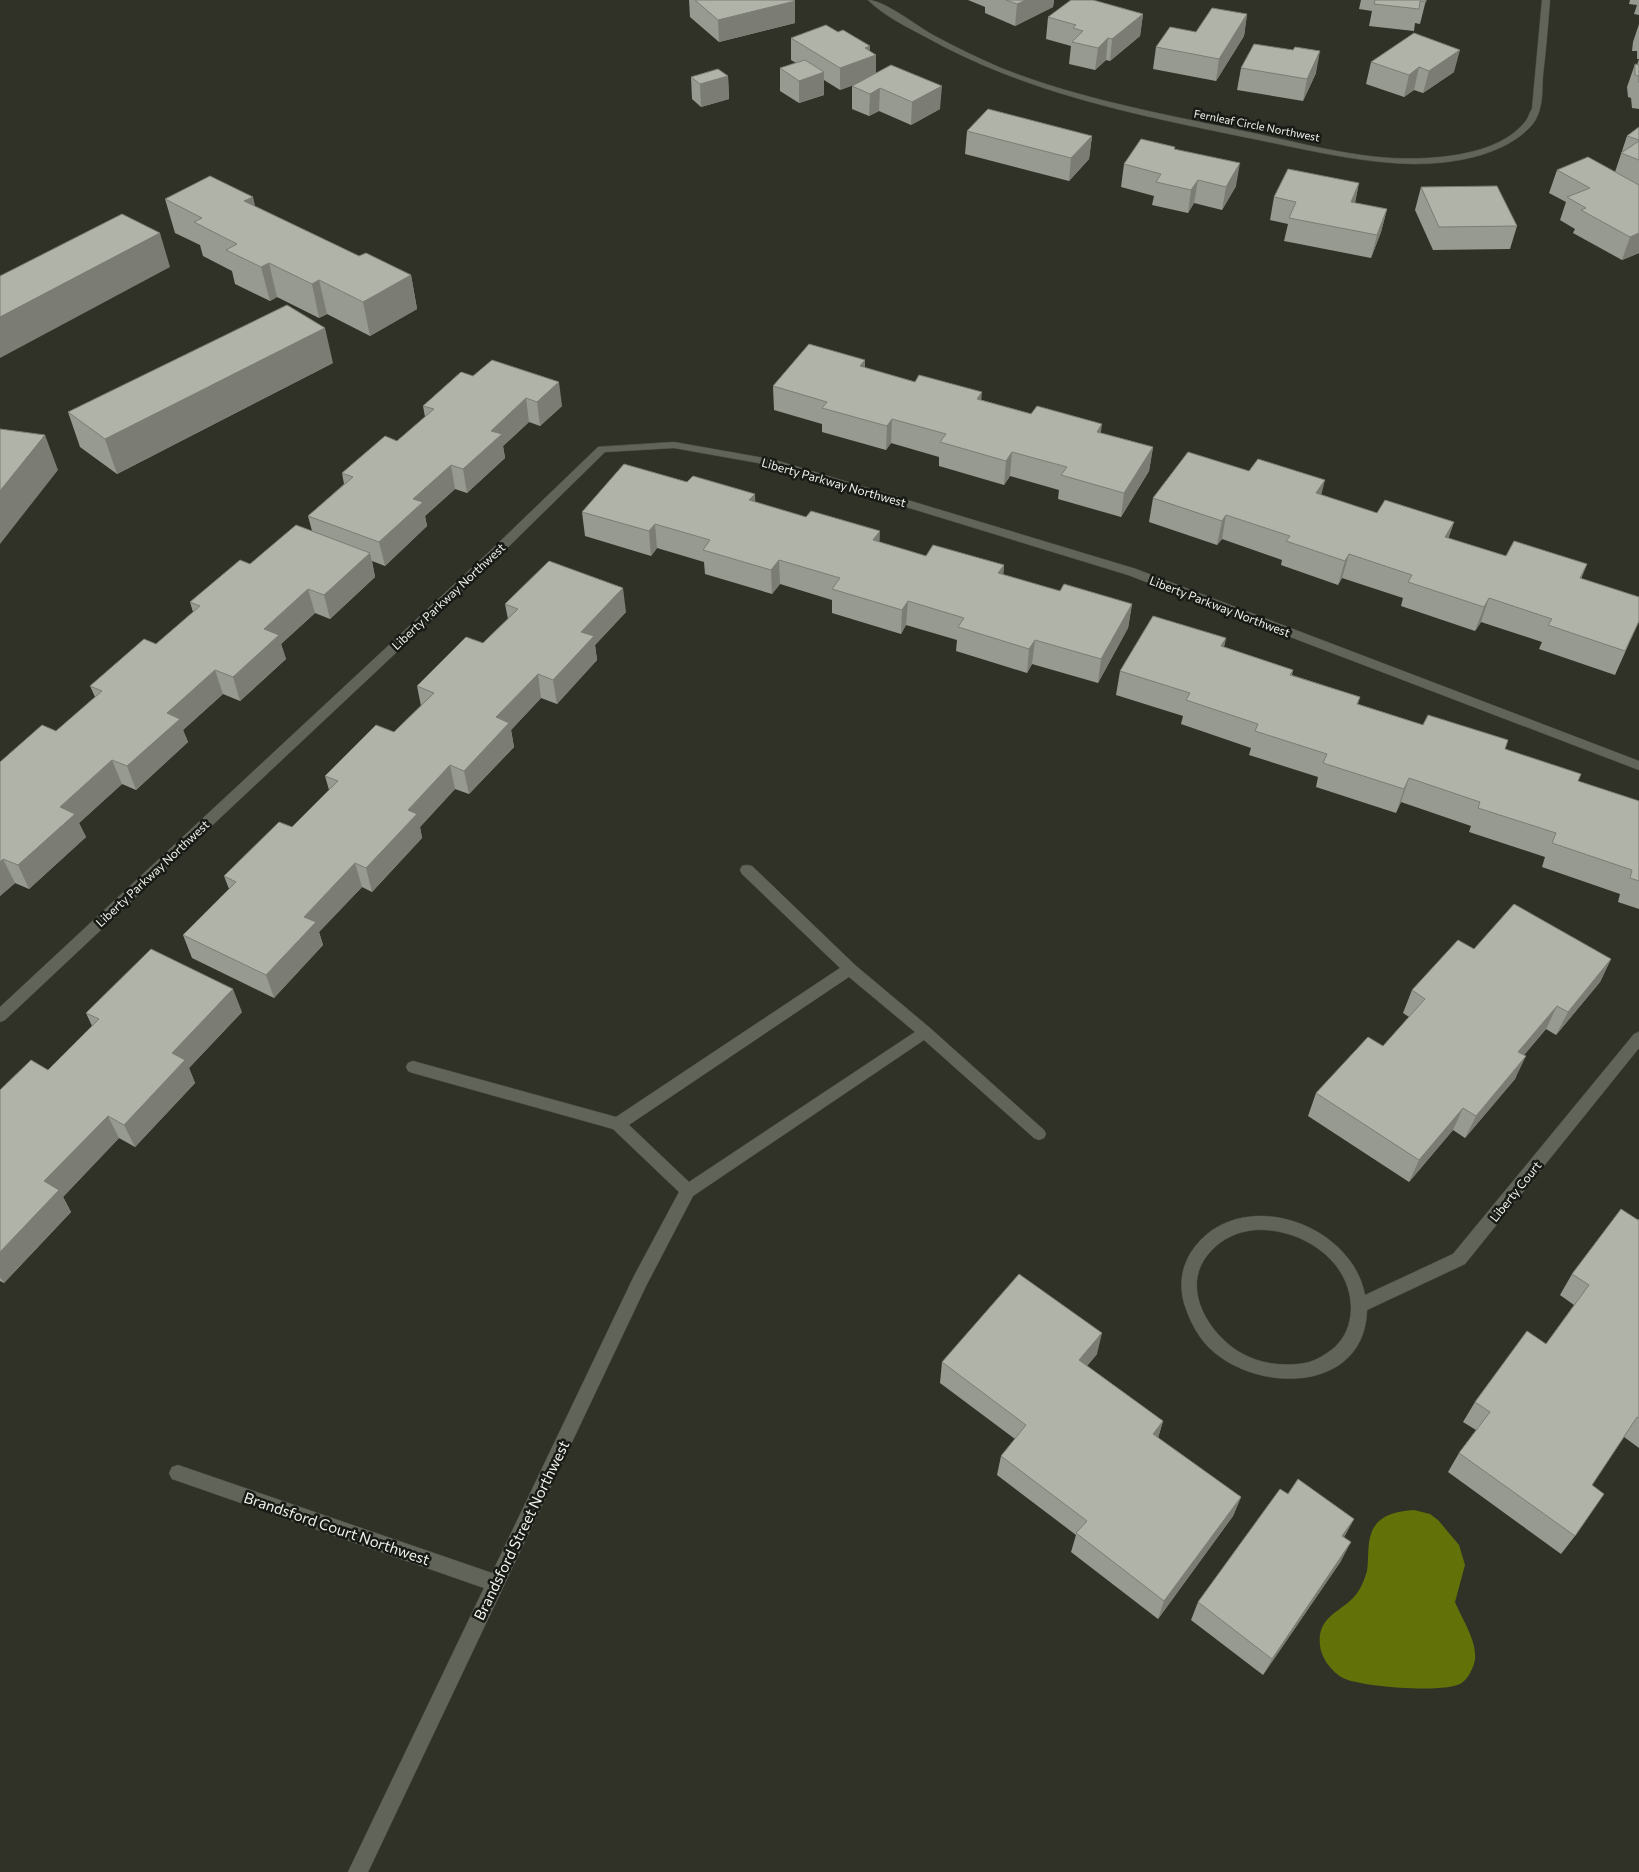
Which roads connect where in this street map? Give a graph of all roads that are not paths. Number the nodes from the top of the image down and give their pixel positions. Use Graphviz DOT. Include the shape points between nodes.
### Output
graph roads {
  1 [pos="872,0"];
  2 [pos="1546,0"];
  3 [pos="1639,766"];
  4 [pos="747,870"];
  5 [pos="850,969"];
  6 [pos="0,1016"];
  7 [pos="925,1032"];
  8 [pos="1639,1038"];
  9 [pos="413,1067"];
  10 [pos="618,1124"];
  11 [pos="1040,1134"];
  12 [pos="688,1191"];
  13 [pos="1360,1304"];
  14 [pos="178,1473"];
  15 [pos="495,1583"];
  16 [pos="358,1872"];
  1 -- 2 [label="street, Fernleaf Circle Northwest" via="939,42 999,70 1082,98 1153,116 1359,157 1416,161 1468,155 1493,147 1514,137 1528,124 1536,109"];
  3 -- 6 [label="street, Liberty Parkway Northwest" via="1132,572 800,470 674,445 602,449"];
  4 -- 5 [label="street"];
  5 -- 7 [label="street"];
  5 -- 10 [label="street"];
  7 -- 11 [label="street"];
  7 -- 12 [label="street"];
  8 -- 13 [label="street, Liberty Court" via="1459,1259"];
  9 -- 10 [label="street"];
  10 -- 12 [label="street"];
  12 -- 15 [label="street, Brandsford Street Northwest" via="640,1281"];
  13 -- 13 [label="street" via="1352,1275 1332,1250 1305,1232 1273,1223 1242,1225 1215,1236 1196,1256 1188,1282 1192,1309 1206,1334 1230,1356 1258,1369 1290,1373 1319,1367 1343,1352 1357,1330"];
  14 -- 15 [label="street, Brandsford Court Northwest"];
  15 -- 16 [label="street, Brandsford Street Northwest"];
}
